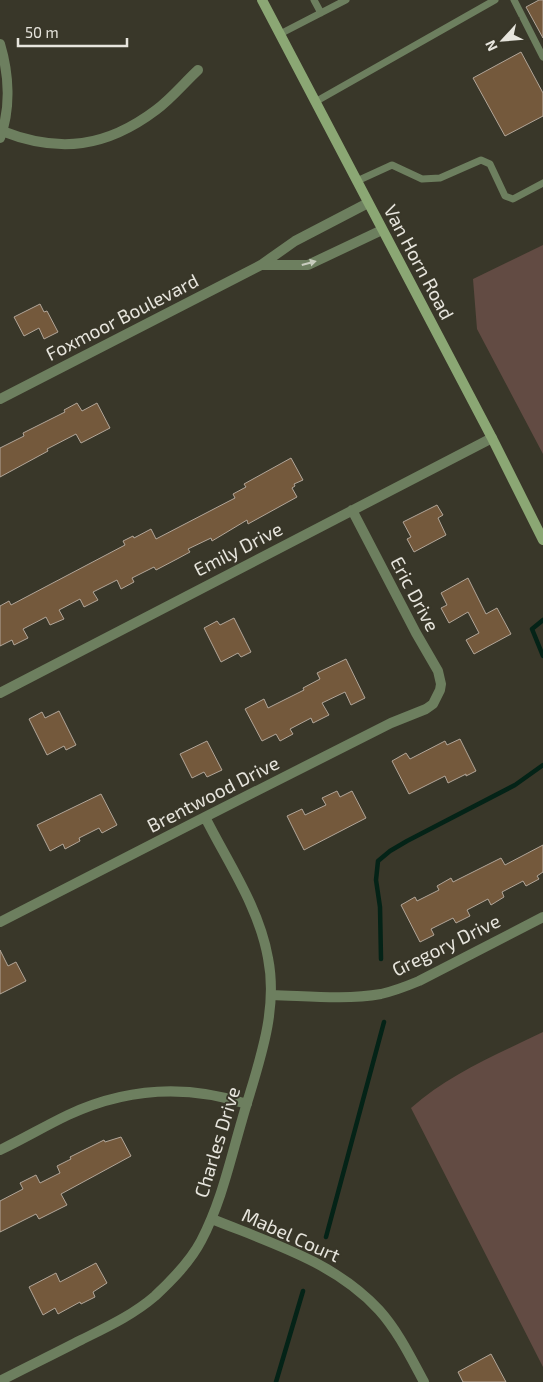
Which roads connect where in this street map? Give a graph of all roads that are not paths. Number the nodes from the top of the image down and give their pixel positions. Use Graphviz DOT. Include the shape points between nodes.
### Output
graph roads {
  1 [pos="262,0"];
  2 [pos="314,0"];
  3 [pos="346,0"];
  4 [pos="496,0"];
  5 [pos="514,0"];
  6 [pos="321,13"];
  7 [pos="280,34"];
  8 [pos="0,44"];
  9 [pos="543,57"];
  10 [pos="198,70"];
  11 [pos="316,102"];
  12 [pos="1,134"];
  13 [pos="357,182"];
  14 [pos="543,183"];
  15 [pos="368,203"];
  16 [pos="382,230"];
  17 [pos="261,265"];
  18 [pos="0,399"];
  19 [pos="492,438"];
  20 [pos="352,510"];
  21 [pos="543,540"];
  22 [pos="0,693"];
  23 [pos="438,695"];
  24 [pos="205,817"];
  25 [pos="543,917"];
  26 [pos="0,922"];
  27 [pos="272,995"];
  28 [pos="246,1104"];
  29 [pos="0,1150"];
  30 [pos="212,1219"];
  31 [pos="0,1381"];
  32 [pos="424,1382"];
  1 -- 7 [label="main road, Van Horn Road"];
  2 -- 6 [label="lane"];
  3 -- 6 [label="lane"];
  4 -- 11 [label="lane"];
  5 -- 9 [label="lane"];
  6 -- 7 [label="lane"];
  7 -- 11 [label="main road, Van Horn Road"];
  8 -- 12 [label="street" via="7,81"];
  10 -- 12 [label="street" via="157,109 120,133 79,144 59,145"];
  11 -- 13 [label="main road, Van Horn Road"];
  13 -- 14 [label="lane" via="392,165 422,179 440,178 481,160 490,164 504,196 513,199"];
  13 -- 15 [label="main road, Van Horn Road"];
  15 -- 16 [label="main road, Van Horn Road"];
  15 -- 17 [label="street, Foxmoor Boulevard" via="295,241"];
  17 -- 16 [label="street, Foxmoor Boulevard, one-way" via="308,265"];
  16 -- 19 [label="main road, Van Horn Road"];
  17 -- 18 [label="street, Foxmoor Boulevard"];
  19 -- 20 [label="street, Emily Drive"];
  19 -- 21 [label="main road, Van Horn Road"];
  20 -- 22 [label="street, Emily Drive"];
  20 -- 23 [label="street, Eric Drive" via="438,671 441,684"];
  23 -- 24 [label="street, Brentwood Drive" via="426,709 391,723"];
  24 -- 26 [label="street, Brentwood Drive"];
  24 -- 27 [label="street, Charles Drive" via="259,924 268,959"];
  25 -- 27 [label="street, Gregory Drive" via="419,981 383,994"];
  27 -- 28 [label="street, Charles Drive" via="265,1041"];
  28 -- 29 [label="street" via="186,1091 130,1094 74,1112"];
  28 -- 30 [label="street, Charles Drive"];
  30 -- 31 [label="street, Charles Drive" via="186,1264 147,1302 126,1317"];
  30 -- 32 [label="street, Mabel Court" via="315,1262 350,1284 381,1312"];
}
